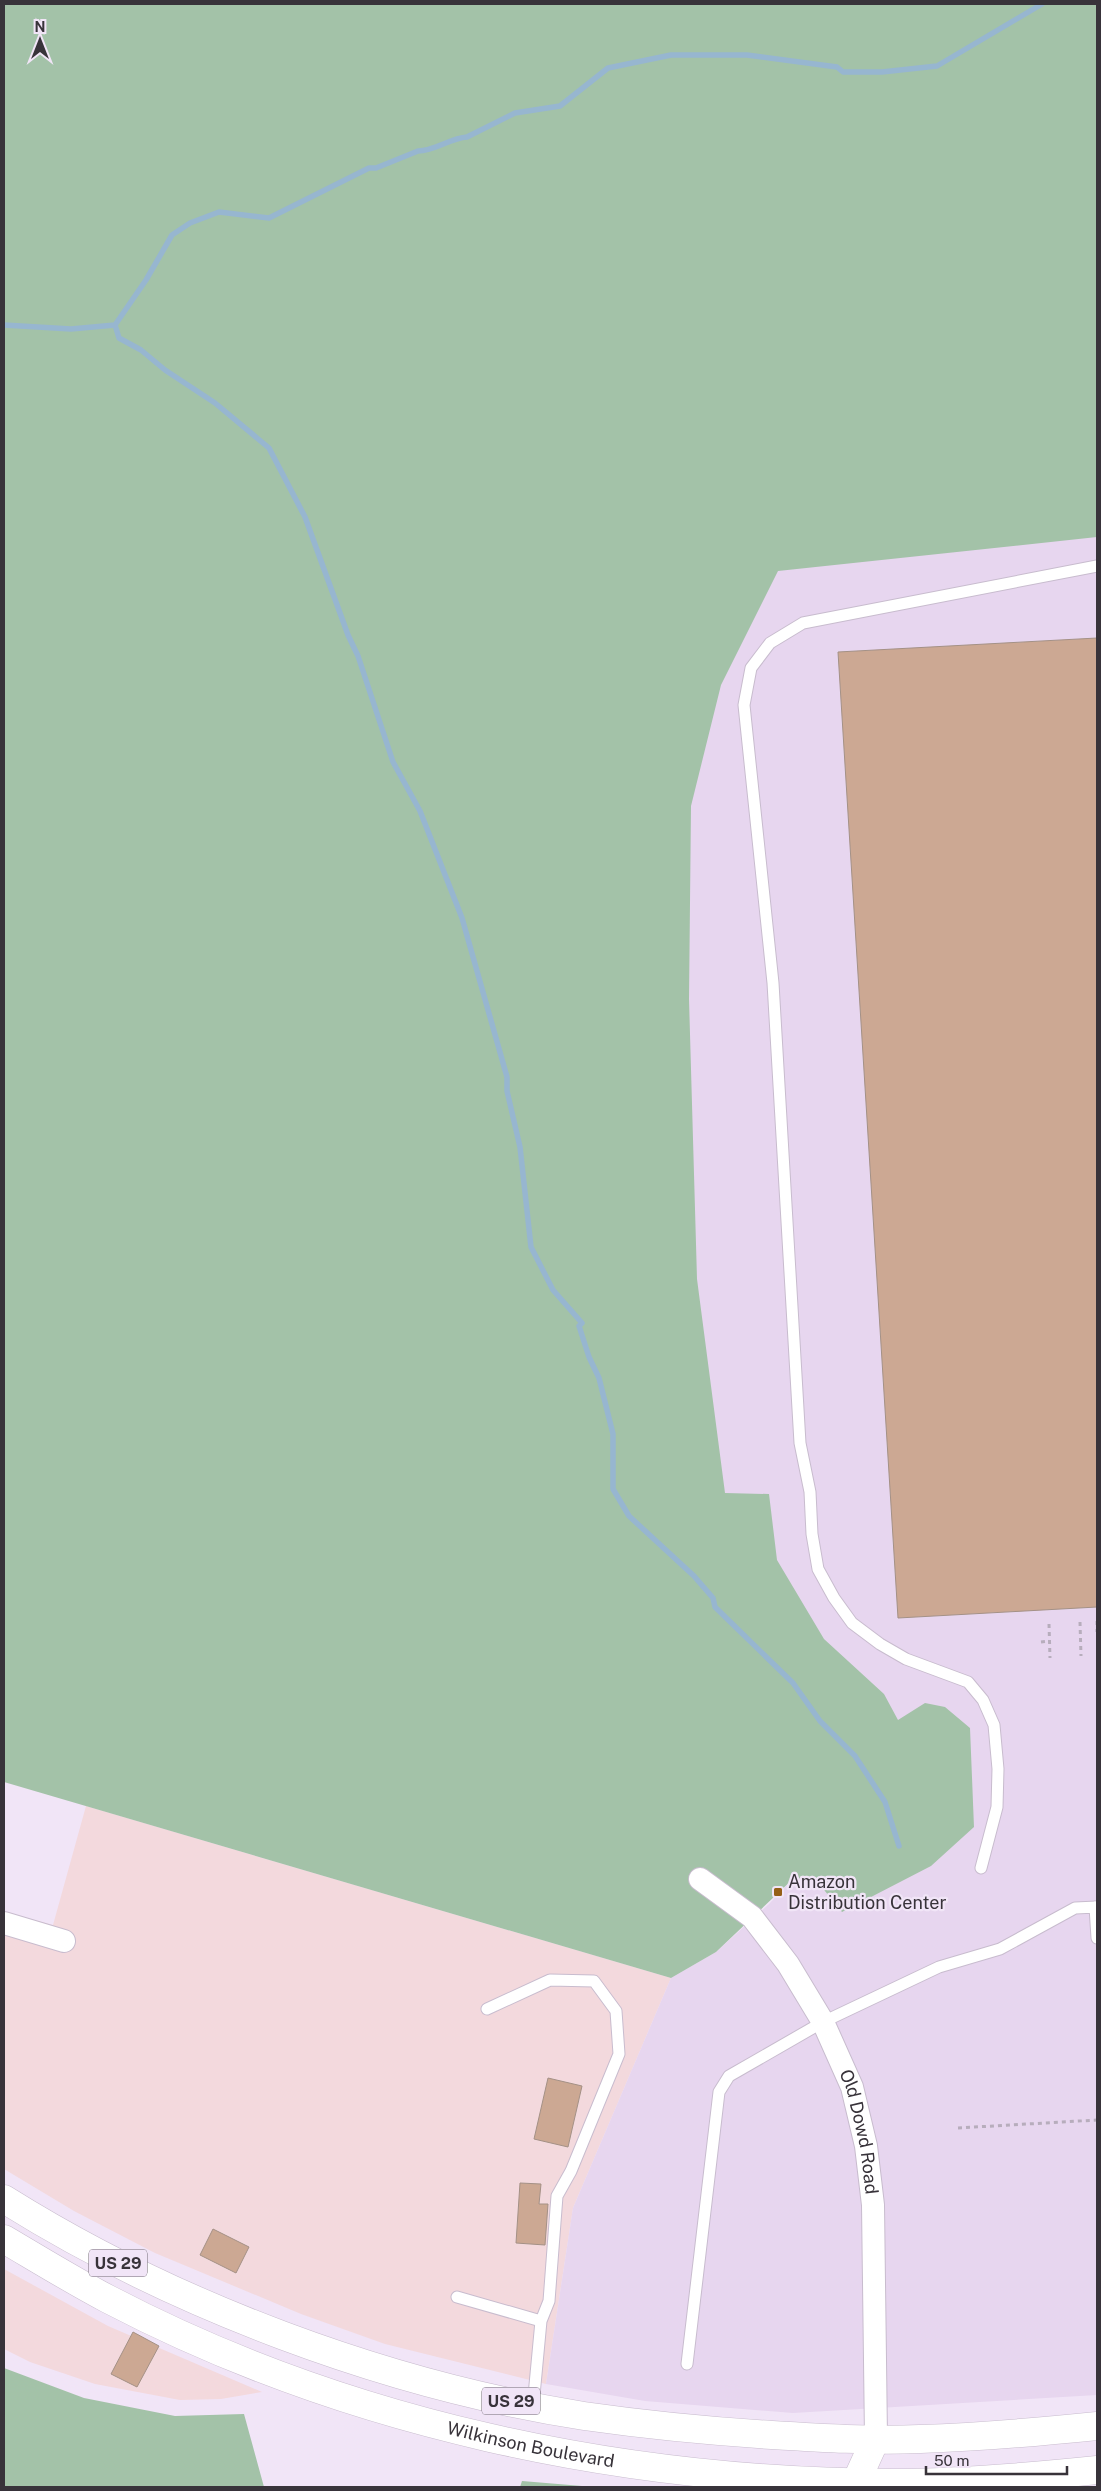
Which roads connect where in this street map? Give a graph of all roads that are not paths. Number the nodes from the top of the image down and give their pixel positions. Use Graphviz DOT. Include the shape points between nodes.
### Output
graph roads {
  1 [pos="1097,566"];
  2 [pos="982,1868"];
  3 [pos="700,1879"];
  4 [pos="1096,1907"];
  5 [pos="4,1923"];
  6 [pos="1097,1938"];
  7 [pos="64,1940"];
  8 [pos="487,2009"];
  9 [pos="824,2022"];
  10 [pos="4,2199"];
  11 [pos="4,2238"];
  12 [pos="75,2240"];
  13 [pos="60,2273"];
  14 [pos="457,2297"];
  15 [pos="541,2321"];
  16 [pos="687,2364"];
  17 [pos="533,2406"];
  18 [pos="1097,2426"];
  19 [pos="876,2438"];
  20 [pos="1097,2470"];
  21 [pos="1020,2482"];
  22 [pos="806,2483"];
  23 [pos="857,2485"];
  24 [pos="890,2485"];
  1 -- 2 [label="lane" via="803,623 770,643 751,668 744,705 773,983 800,1443 810,1492 818,1569 852,1623 906,1659 968,1682 983,1700 994,1725 998,1769 997,1807"];
  3 -- 9 [label="street, Old Dowd Road" via="752,1917 788,1964"];
  4 -- 6 [label="lane"];
  4 -- 9 [label="lane" via="1075,1908 1000,1949 939,1967"];
  5 -- 7 [label="street"];
  8 -- 15 [label="lane" via="550,1980 594,1981 616,2011 619,2054 571,2171 557,2196 549,2301"];
  9 -- 16 [label="lane" via="729,2076 719,2092"];
  9 -- 19 [label="street, Old Dowd Road" via="852,2087 866,2146 872,2204"];
  10 -- 12 [label="main road, Wilkinson Boulevard / US 29"];
  11 -- 13 [label="main road, Wilkinson Boulevard / US 29"];
  12 -- 13 [label="main road"];
  12 -- 17 [label="main road, Wilkinson Boulevard / US 29" via="196,2300 288,2336 423,2380"];
  13 -- 22 [label="main road, Wilkinson Boulevard / US 29" via="183,2335 276,2374 337,2396 428,2422 577,2455"];
  14 -- 15 [label="lane"];
  15 -- 17 [label="lane"];
  17 -- 19 [label="main road, Wilkinson Boulevard / US 29" via="664,2427 835,2439"];
  18 -- 19 [label="main road, Wilkinson Boulevard / US 29" via="1005,2436"];
  19 -- 23 [label="main road, Old Dowd Road"];
  19 -- 24 [label="main road, Old Dowd Road"];
  20 -- 21 [label="main road, Wilkinson Boulevard / US 29"];
  21 -- 24 [label="main road, Wilkinson Boulevard / US 29"];
  22 -- 23 [label="main road, Wilkinson Boulevard / US 29"];
  23 -- 24 [label="main road, Wilkinson Boulevard / US 29"];
}
